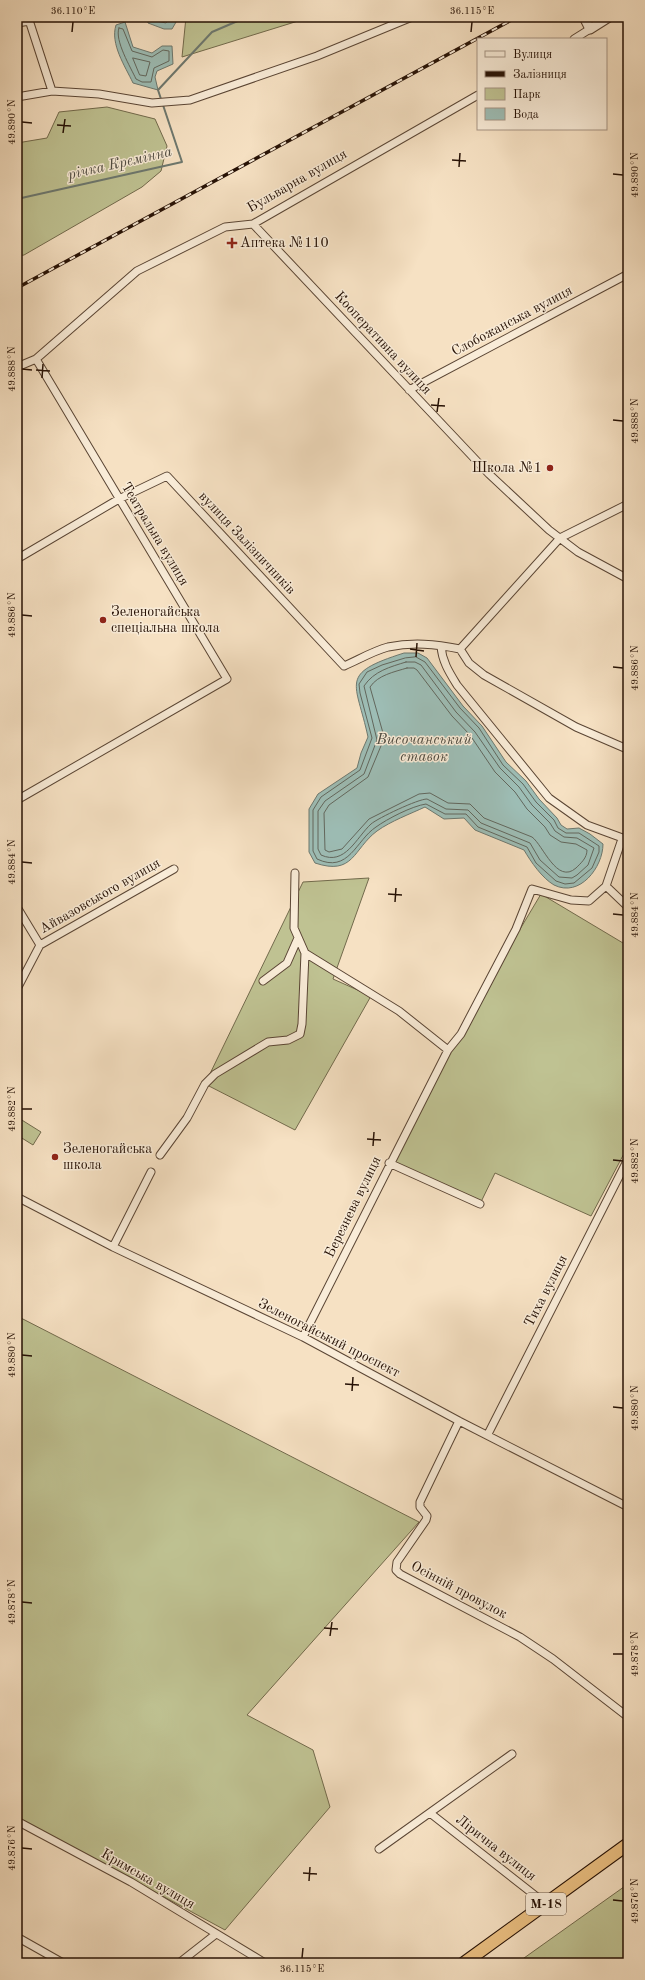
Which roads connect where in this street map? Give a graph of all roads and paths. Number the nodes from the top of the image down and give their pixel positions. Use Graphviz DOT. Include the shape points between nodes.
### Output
graph roads {
  1 [pos="412,17"];
  2 [pos="584,17"];
  3 [pos="609,17"];
  4 [pos="29,19"];
  5 [pos="17,23"];
  6 [pos="590,30"];
  7 [pos="576,38"];
  8 [pos="52,91"];
  9 [pos="477,96"];
  10 [pos="17,97"];
  11 [pos="253,224"];
  12 [pos="628,274"];
  13 [pos="36,359"];
  14 [pos="17,367"];
  15 [pos="409,390"];
  16 [pos="119,499"];
  17 [pos="628,504"];
  18 [pos="560,538"];
  19 [pos="17,559"];
  20 [pos="628,579"];
  21 [pos="441,646"];
  22 [pos="460,649"];
  23 [pos="627,749"];
  24 [pos="17,800"];
  25 [pos="625,839"];
  26 [pos="174,869"];
  27 [pos="295,873"];
  28 [pos="606,886"];
  29 [pos="17,907"];
  30 [pos="628,907"];
  31 [pos="298,938"];
  32 [pos="40,945"];
  33 [pos="305,953"];
  34 [pos="263,981"];
  35 [pos="17,989"];
  36 [pos="448,1050"];
  37 [pos="160,1155"];
  38 [pos="628,1159"];
  39 [pos="389,1163"];
  40 [pos="151,1172"];
  41 [pos="17,1197"];
  42 [pos="480,1204"];
  43 [pos="113,1247"];
  44 [pos="303,1337"];
  45 [pos="460,1421"];
  46 [pos="488,1434"];
  47 [pos="628,1507"];
  48 [pos="628,1717"];
  49 [pos="512,1754"];
  50 [pos="430,1813"];
  51 [pos="17,1821"];
  52 [pos="628,1844"];
  53 [pos="379,1849"];
  54 [pos="546,1904"];
  55 [pos="216,1934"];
  56 [pos="17,1937"];
  57 [pos="63,1963"];
  58 [pos="179,1963"];
  59 [pos="265,1963"];
  60 [pos="464,1963"];
  1 -- 8 [label="street" via="317,56 190,100 162,103 99,94"];
  2 -- 6 [label="street"];
  3 -- 6 [label="street"];
  4 -- 5 [label="street"];
  4 -- 8 [label="street"];
  6 -- 7 [label="street"];
  8 -- 10 [label="street"];
  9 -- 11 [label="street, Бульварна вулиця"];
  11 -- 13 [label="street, Бульварна вулиця" via="225,227 137,271"];
  11 -- 15 [label="street, Кооперативна вулиця"];
  12 -- 15 [label="street, Слобожанська вулиця"];
  13 -- 14 [label="street, Бульварна вулиця"];
  13 -- 16 [label="street, Театральна вулиця"];
  15 -- 18 [label="street, Кооперативна вулиця" via="489,474"];
  16 -- 19 [label="street"];
  16 -- 21 [label="street, вулиця Залізничників" via="167,476 344,666 387,648 413,643"];
  16 -- 24 [label="street, Театральна вулиця" via="227,679"];
  17 -- 18 [label="street"];
  18 -- 20 [label="street, Кооперативна вулиця" via="578,552"];
  18 -- 22 [label="street"];
  21 -- 22 [label="street"];
  21 -- 25 [label="street" via="446,668 457,685 549,798 587,825"];
  22 -- 23 [label="street" via="469,663 484,675 576,727"];
  25 -- 28 [label="street"];
  26 -- 32 [label="street, Айвазовського вулиця"];
  27 -- 31 [label="street" via="294,928"];
  28 -- 30 [label="street"];
  28 -- 36 [label="street, Березнева вулиця" via="589,901 571,900 532,889 516,929 469,1020"];
  29 -- 32 [label="street"];
  31 -- 33 [label="street"];
  31 -- 34 [label="street" via="286,963"];
  32 -- 35 [label="street, Айвазовського вулиця"];
  33 -- 36 [label="street" via="399,1012"];
  33 -- 37 [label="street" via="300,1034 288,1040 268,1042 214,1074"];
  36 -- 39 [label="street, Березнева вулиця"];
  38 -- 46 [label="street, Тиха вулиця"];
  39 -- 42 [label="street"];
  39 -- 44 [label="street, Березнева вулиця"];
  40 -- 43 [label="street"];
  41 -- 43 [label="street, Зеленогайський проспект"];
  43 -- 44 [label="street, Зеленогайський проспект"];
  44 -- 45 [label="street, Зеленогайський проспект"];
  45 -- 46 [label="street, Зеленогайський проспект"];
  45 -- 48 [label="street, Осінній провулок" via="420,1502 420,1507 427,1516 426,1520 397,1562 396,1570 520,1637"];
  46 -- 47 [label="street, Зеленогайський проспект"];
  49 -- 50 [label="street, Лірична вулиця"];
  50 -- 53 [label="street, Лірична вулиця"];
  50 -- 54 [label="street, Лірична вулиця"];
  51 -- 55 [label="street, Кримська вулиця" via="131,1882"];
  52 -- 54 [label="highway, М-18"];
  54 -- 60 [label="highway, М-18"];
  55 -- 58 [label="street"];
  55 -- 59 [label="street, Кримська вулиця"];
  56 -- 57 [label="street"];
}
